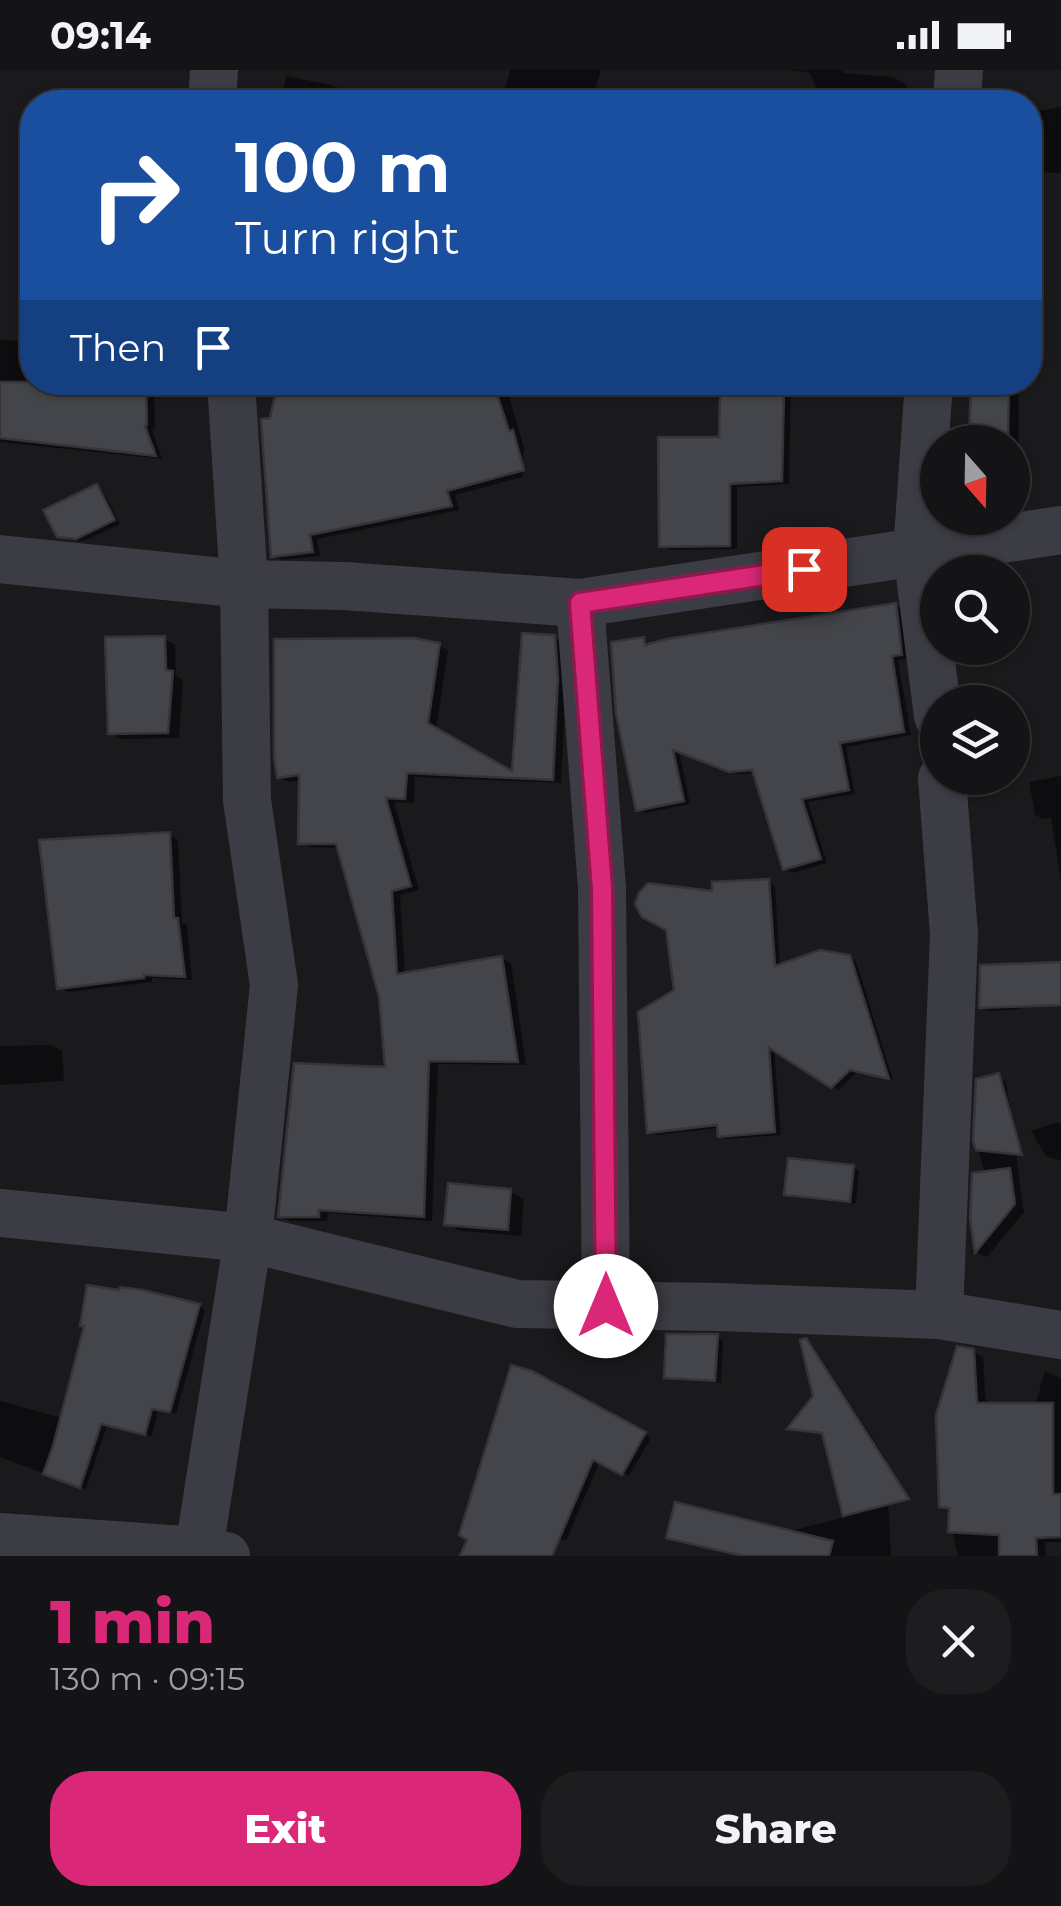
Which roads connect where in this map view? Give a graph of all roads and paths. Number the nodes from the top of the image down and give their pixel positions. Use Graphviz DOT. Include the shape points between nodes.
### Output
graph roads {
  1 [pos="232,395"];
  2 [pos="929,395"];
  3 [pos="1061,530"];
  4 [pos="917,552"];
  5 [pos="0,559"];
  6 [pos="244,584"];
  7 [pos="580,603"];
  8 [pos="934,685"];
  9 [pos="943,795"];
  10 [pos="0,1213"];
  11 [pos="248,1238"];
  12 [pos="606,1306"];
  13 [pos="939,1315"];
  14 [pos="1061,1335"];
  15 [pos="0,1537"];
  16 [pos="205,1555"];
  1 -- 6 [label="street"];
  2 -- 4 [label="street"];
  3 -- 4 [label="street"];
  4 -- 7 [label="street"];
  4 -- 8 [label="street"];
  5 -- 6 [label="street"];
  6 -- 7 [label="street"];
  6 -- 11 [label="street" via="247,800 274,985"];
  7 -- 12 [label="street" via="602,888"];
  9 -- 13 [label="street" via="954,934"];
  10 -- 11 [label="street"];
  11 -- 12 [label="street" via="518,1304"];
  11 -- 16 [label="street"];
  12 -- 13 [label="street"];
  13 -- 14 [label="street"];
  15 -- 16 [label="street"];
}
